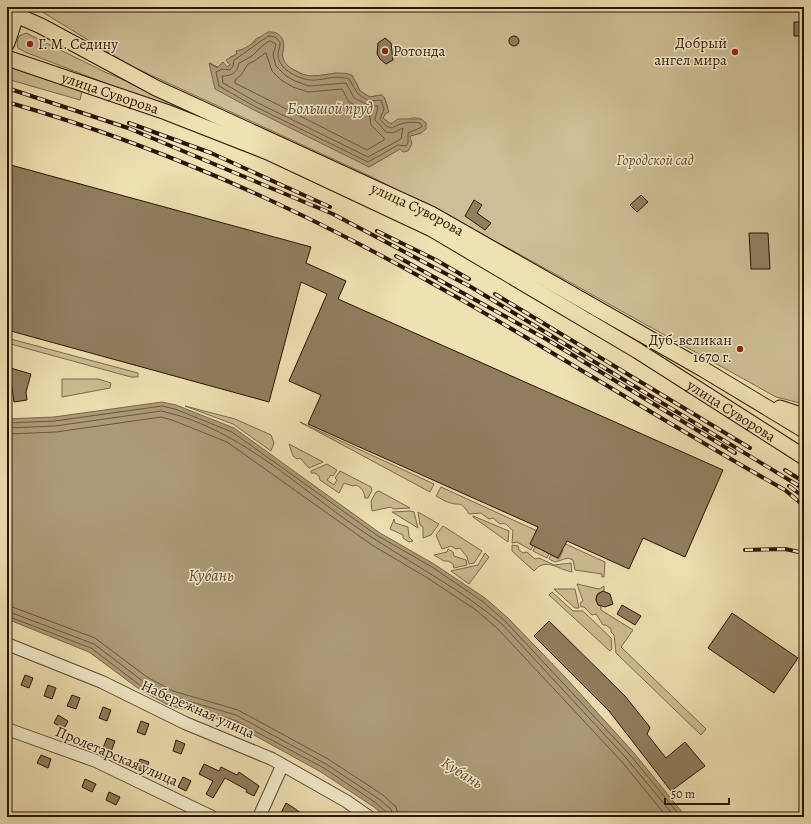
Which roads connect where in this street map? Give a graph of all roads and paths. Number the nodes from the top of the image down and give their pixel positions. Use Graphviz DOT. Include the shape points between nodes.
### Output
graph roads {
  1 [pos="13,11"];
  2 [pos="7,43"];
  3 [pos="7,58"];
  4 [pos="638,351"];
  5 [pos="730,386"];
  6 [pos="804,416"];
  7 [pos="804,430"];
  8 [pos="804,445"];
  9 [pos="804,457"];
  10 [pos="7,644"];
  11 [pos="7,729"];
  12 [pos="282,766"];
  13 [pos="212,817"];
  14 [pos="259,817"];
  15 [pos="369,817"];
  1 -- 2 [label="main road"];
  1 -- 5 [label="main road, улица Суворова" via="156,88 431,214"];
  3 -- 4 [label="main road, улица Суворова" via="166,112 268,152 432,229"];
  4 -- 8 [label="main road, улица Суворова"];
  4 -- 9 [label="main road, улица Суворова"];
  5 -- 6 [label="main road" via="790,413"];
  5 -- 7 [label="main road, улица Суворова"];
  10 -- 12 [label="street, Набережная улица" via="102,682 185,723 272,759"];
  11 -- 13 [label="street, Пролетарская улица" via="96,761"];
  12 -- 14 [label="street"];
  12 -- 15 [label="street, Набережная улица" via="346,801"];
}
